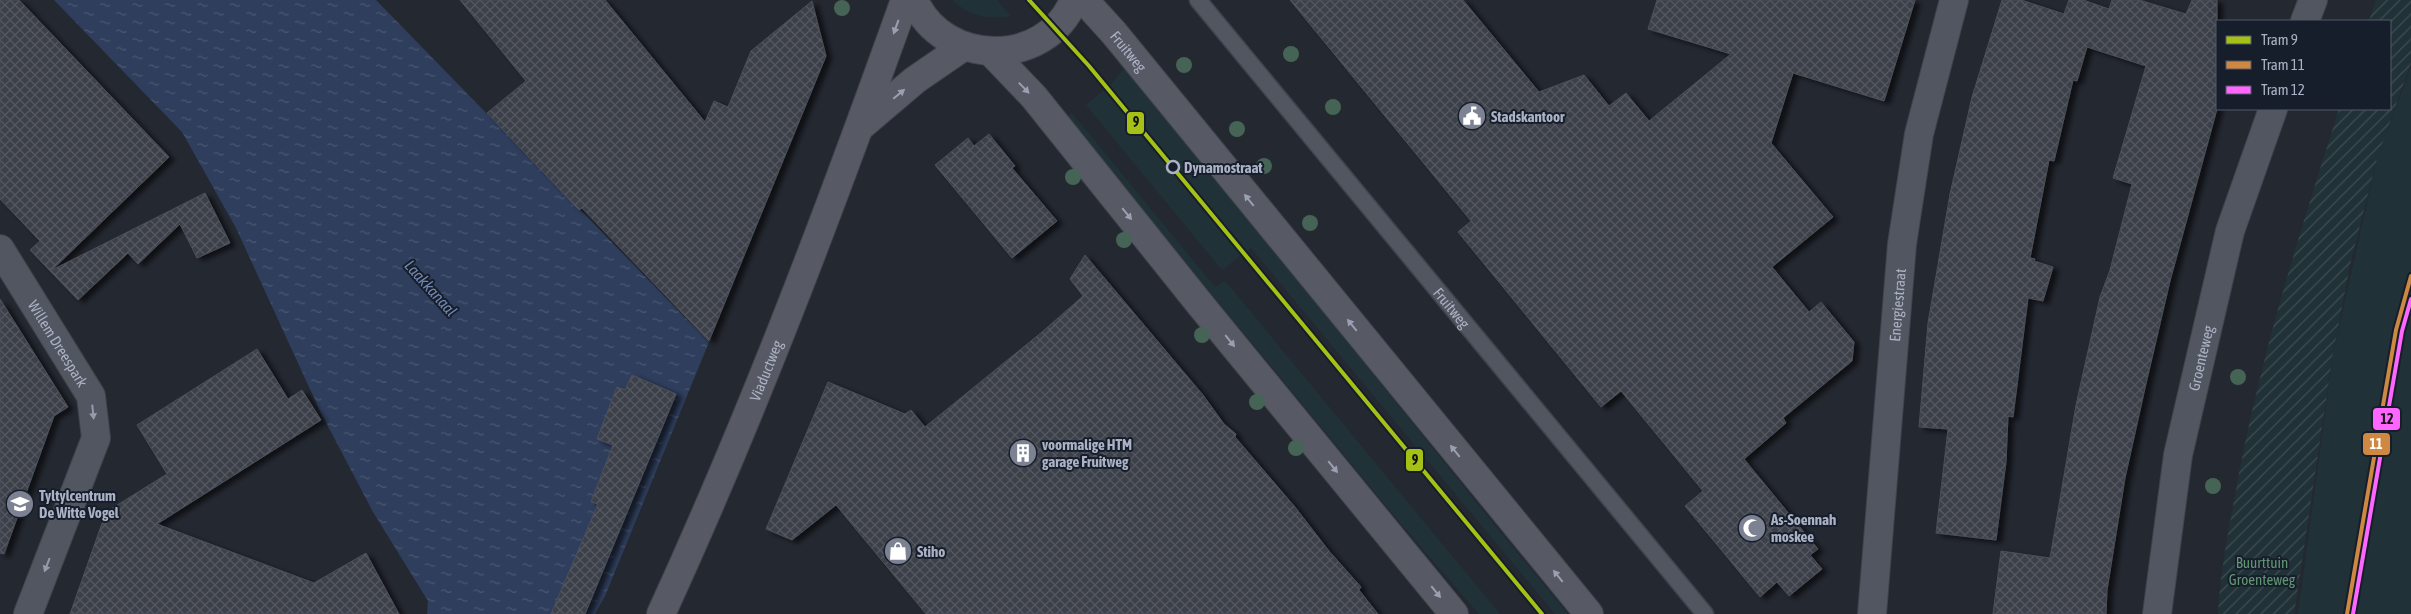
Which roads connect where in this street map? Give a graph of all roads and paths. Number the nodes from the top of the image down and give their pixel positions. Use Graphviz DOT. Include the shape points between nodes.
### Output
graph roads {
  1 [pos="905,0"];
  2 [pos="914,0"];
  3 [pos="1074,0"];
  4 [pos="1084,0"];
  5 [pos="1198,0"];
  6 [pos="1954,0"];
  7 [pos="2313,0"];
  8 [pos="2305,20"];
  9 [pos="963,47"];
  10 [pos="990,52"];
  11 [pos="2273,110"];
  12 [pos="862,125"];
  13 [pos="0,249"];
  14 [pos="28,614"];
  15 [pos="661,614"];
  16 [pos="1454,614"];
  17 [pos="1589,614"];
  18 [pos="1705,614"];
  19 [pos="1872,614"];
  20 [pos="2157,614"];
  1 -- 12 [label="street, Viaductweg, one-way" via="878,70"];
  2 -- 9 [label="street" via="929,24"];
  3 -- 10 [label="street" via="1064,19 1038,41 1023,48"];
  17 -- 4 [label="street, Fruitweg, one-way"];
  5 -- 18 [label="lane, Fruitweg"];
  6 -- 19 [label="street, Energiestraat" via="1919,134 1902,244"];
  7 -- 8 [label="street"];
  9 -- 10 [label="street"];
  12 -- 9 [label="street, Viaductweg, one-way" via="915,80"];
  10 -- 16 [label="street, one-way" via="1034,98 1198,304"];
  11 -- 20 [label="street, Groenteweg" via="2230,232 2178,455"];
  12 -- 15 [label="street, Viaductweg" via="811,260"];
  13 -- 14 [label="street, Willem Dreespark, one-way" via="91,396 96,438"];
}
